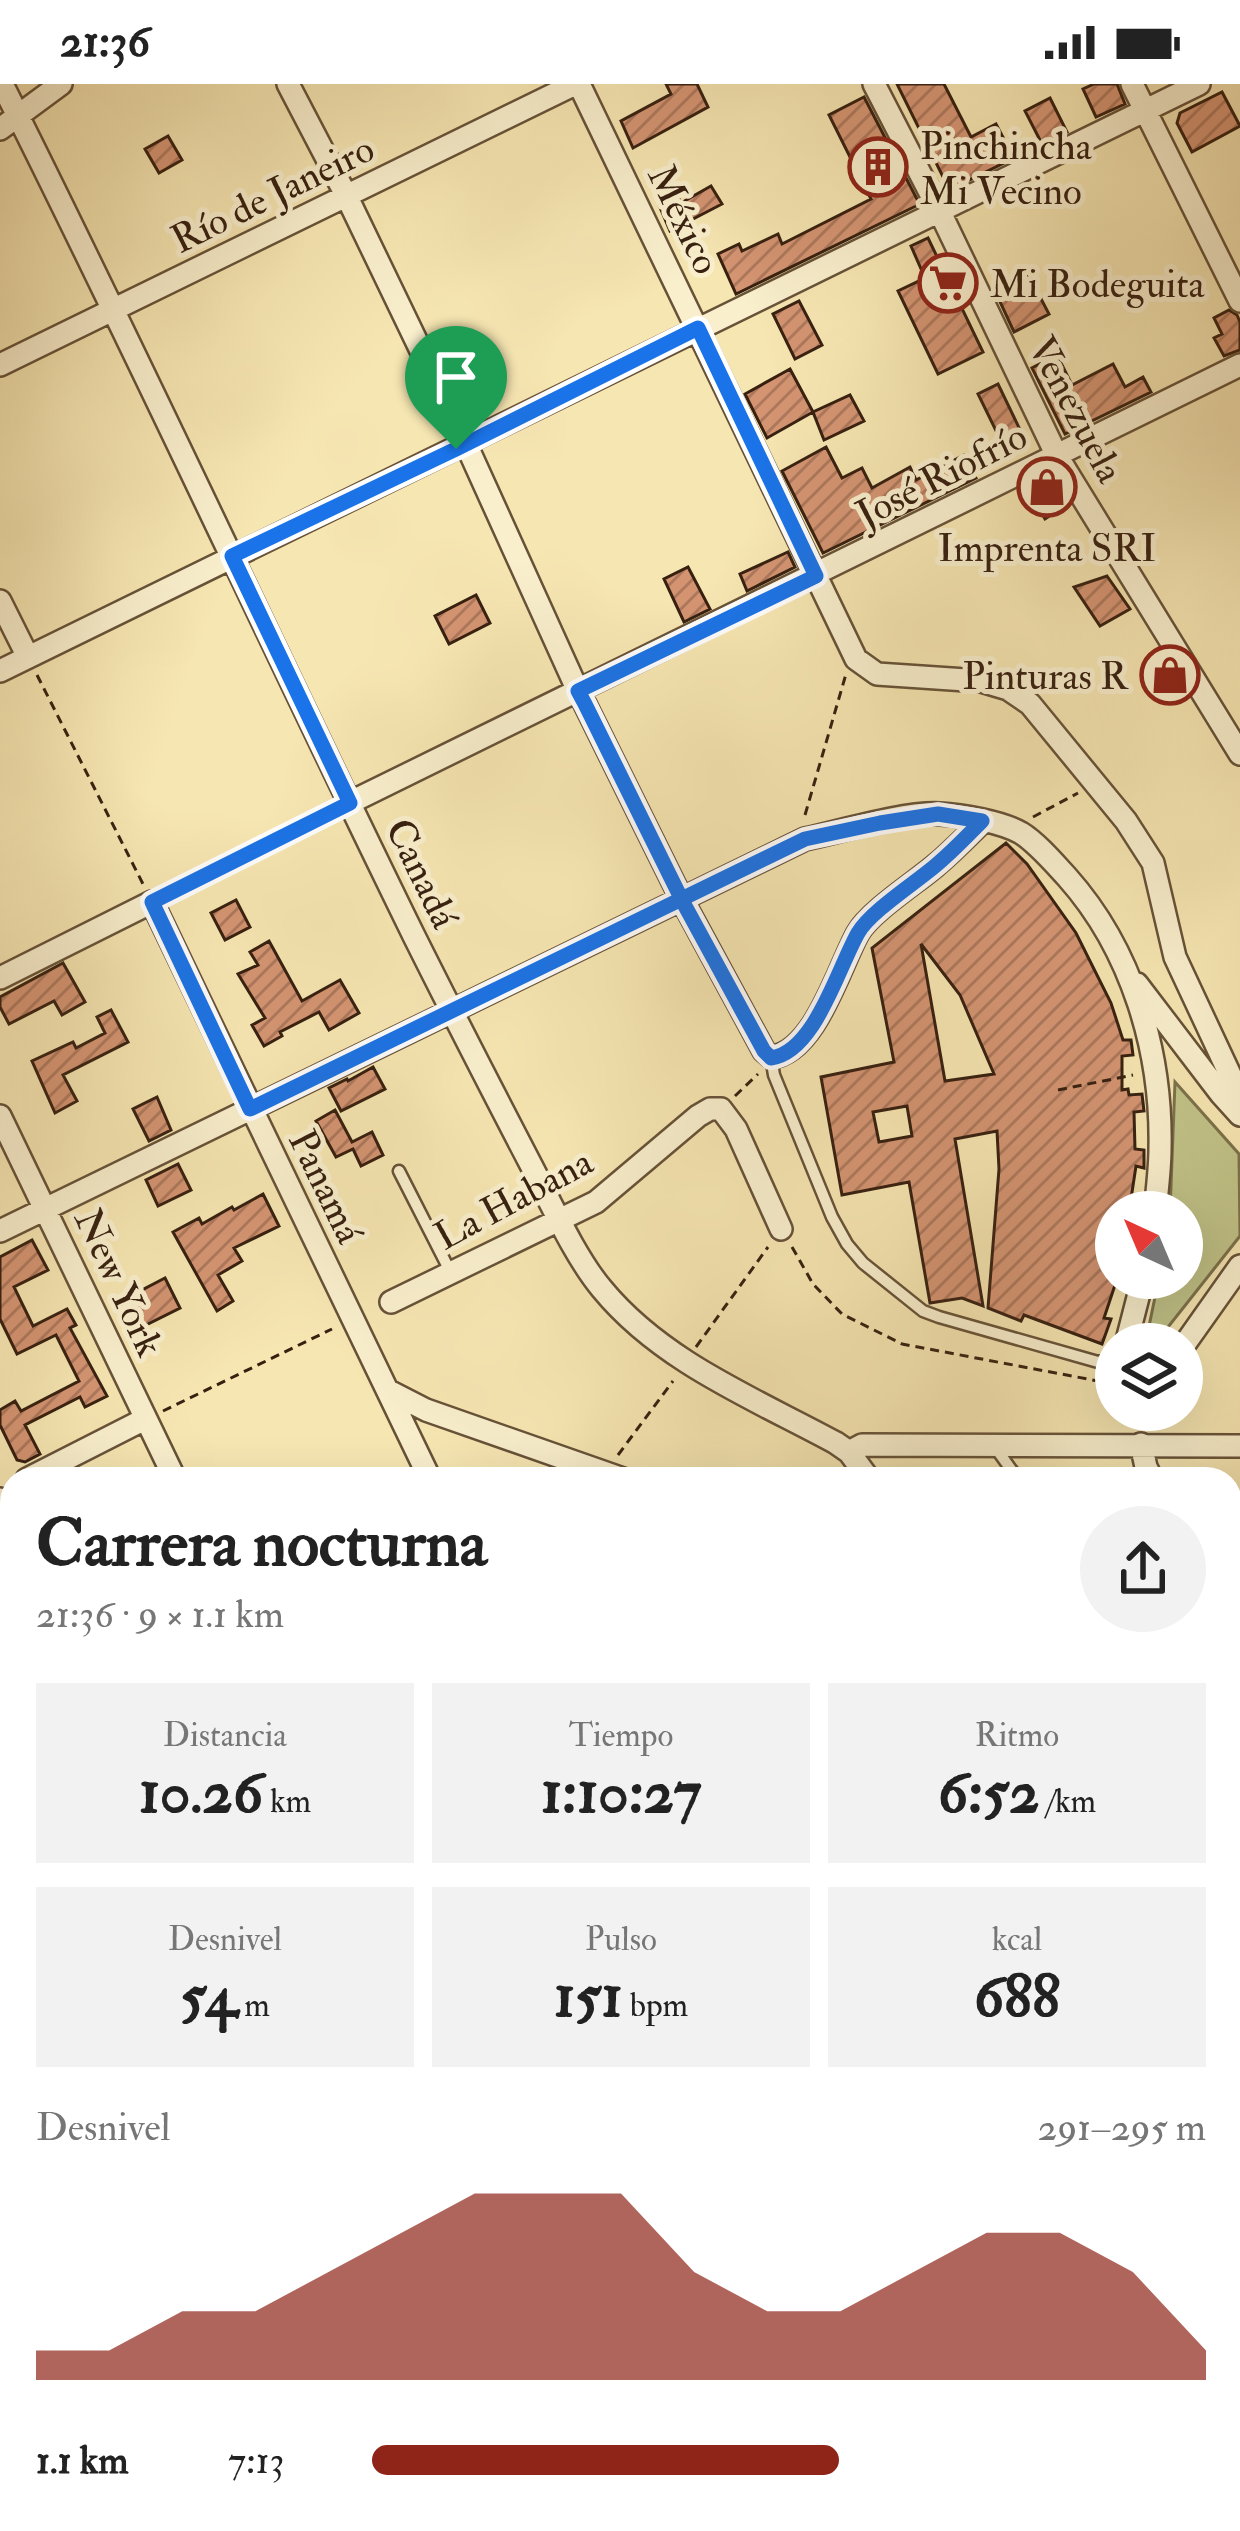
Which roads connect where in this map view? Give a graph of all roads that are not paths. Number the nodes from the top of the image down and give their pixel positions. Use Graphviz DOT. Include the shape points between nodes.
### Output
graph roads {
  1 [pos="2,84"];
  2 [pos="61,84"];
  3 [pos="288,84"];
  4 [pos="577,84"];
  5 [pos="874,84"];
  6 [pos="1132,84"];
  7 [pos="1199,84"];
  8 [pos="1144,111"];
  9 [pos="9,122"];
  10 [pos="347,197"];
  11 [pos="939,210"];
  12 [pos="1240,302"];
  13 [pos="114,310"];
  14 [pos="698,328"];
  15 [pos="0,365"];
  16 [pos="1240,365"];
  17 [pos="466,444"];
  18 [pos="1057,456"];
  19 [pos="232,556"];
  20 [pos="816,576"];
  21 [pos="0,601"];
  22 [pos="28,657"];
  23 [pos="0,671"];
  24 [pos="578,691"];
  25 [pos="1240,754"];
  26 [pos="350,803"];
  27 [pos="982,821"];
  28 [pos="681,898"];
  29 [pos="1130,974"];
  30 [pos="0,977"];
  31 [pos="452,1012"];
  32 [pos="767,1063"];
  33 [pos="1239,1107"];
  34 [pos="250,1109"];
  35 [pos="0,1116"];
  36 [pos="399,1171"];
  37 [pos="1157,1191"];
  38 [pos="46,1209"];
  39 [pos="561,1221"];
  40 [pos="0,1231"];
  41 [pos="782,1235"];
  42 [pos="1240,1266"];
  43 [pos="451,1273"];
  44 [pos="391,1302"];
  45 [pos="1200,1323"];
  46 [pos="1095,1361"];
  47 [pos="387,1390"];
  48 [pos="148,1418"];
  49 [pos="993,1444"];
  50 [pos="1141,1444"];
  51 [pos="1240,1446"];
  52 [pos="848,1452"];
  53 [pos="51,1467"];
  54 [pos="170,1467"];
  55 [pos="424,1467"];
  56 [pos="601,1467"];
  57 [pos="859,1467"];
  58 [pos="1009,1467"];
  59 [pos="1146,1467"];
  1 -- 9 [label="street, Canadá"];
  2 -- 9 [label="street"];
  3 -- 10 [label="street"];
  4 -- 10 [label="street, Río de Janeiro"];
  4 -- 14 [label="street, México"];
  5 -- 11 [label="street, Venezuela"];
  6 -- 8 [label="street"];
  7 -- 8 [label="street"];
  8 -- 11 [label="street"];
  8 -- 12 [label="street"];
  9 -- 13 [label="street, Canadá"];
  10 -- 13 [label="street, Río de Janeiro"];
  10 -- 17 [label="street"];
  11 -- 14 [label="street"];
  11 -- 18 [label="street, Venezuela"];
  13 -- 15 [label="street, Río de Janeiro"];
  13 -- 19 [label="street, Canadá"];
  14 -- 17 [label="street"];
  14 -- 20 [label="street, México"];
  16 -- 18 [label="street, José Riofrío"];
  17 -- 19 [label="street"];
  17 -- 24 [label="street"];
  18 -- 20 [label="street, José Riofrío"];
  18 -- 25 [label="street, Venezuela"];
  19 -- 22 [label="street"];
  19 -- 26 [label="street, Canadá"];
  20 -- 24 [label="street, José Riofrío"];
  20 -- 33 [label="street, México" via="856,659 878,674 1008,689 1030,704 1126,821 1153,863 1175,956"];
  21 -- 22 [label="street"];
  22 -- 23 [label="street"];
  24 -- 26 [label="street, José Riofrío"];
  24 -- 28 [label="street"];
  26 -- 31 [label="street, Canadá"];
  27 -- 28 [label="street" via="938,814 805,839"];
  27 -- 29 [label="street" via="1020,833 1056,865 1088,901"];
  27 -- 32 [label="street" via="862,926 800,1044"];
  28 -- 31 [label="street"];
  28 -- 32 [label="street"];
  29 -- 33 [label="street"];
  29 -- 37 [label="street" via="1154,1071"];
  30 -- 34 [label="street, Panamá" via="152,902"];
  31 -- 34 [label="street"];
  31 -- 39 [label="street, Canadá"];
  32 -- 46 [label="lane" via="832,1217 863,1263 923,1311"];
  34 -- 38 [label="street"];
  34 -- 47 [label="street, Panamá"];
  35 -- 38 [label="street, New York"];
  36 -- 43 [label="lane"];
  38 -- 40 [label="street"];
  38 -- 48 [label="street, New York"];
  39 -- 41 [label="street, La Habana" via="596,1202 698,1116 725,1106"];
  39 -- 43 [label="street, La Habana"];
  39 -- 52 [label="street, Canadá" via="599,1287 638,1328"];
  42 -- 45 [label="street"];
  43 -- 44 [label="street, La Habana"];
  47 -- 55 [label="street, Panamá"];
  47 -- 56 [label="street"];
  48 -- 53 [label="street"];
  48 -- 54 [label="street, New York"];
  49 -- 50 [label="street"];
  49 -- 52 [label="street" via="862,1445"];
  49 -- 58 [label="lane"];
  50 -- 51 [label="street"];
  50 -- 59 [label="street"];
  52 -- 57 [label="street"];
}
